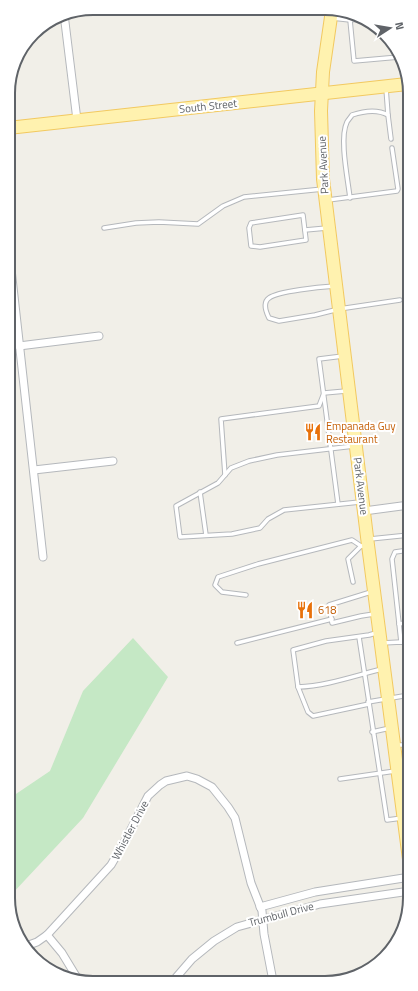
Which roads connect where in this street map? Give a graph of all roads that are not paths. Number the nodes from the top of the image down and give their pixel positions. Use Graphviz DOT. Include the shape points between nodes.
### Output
graph roads {
  1 [pos="332,16"];
  2 [pos="338,16"];
  3 [pos="65,20"];
  4 [pos="350,20"];
  5 [pos="395,57"];
  6 [pos="402,84"];
  7 [pos="386,86"];
  8 [pos="322,94"];
  9 [pos="388,115"];
  10 [pos="77,120"];
  11 [pos="15,127"];
  12 [pos="391,139"];
  13 [pos="392,148"];
  14 [pos="325,195"];
  15 [pos="350,198"];
  16 [pos="104,228"];
  17 [pos="328,228"];
  18 [pos="305,230"];
  19 [pos="336,285"];
  20 [pos="400,300"];
  21 [pos="15,308"];
  22 [pos="339,309"];
  23 [pos="99,336"];
  24 [pos="19,346"];
  25 [pos="345,356"];
  26 [pos="349,390"];
  27 [pos="324,393"];
  28 [pos="356,445"];
  29 [pos="332,448"];
  30 [pos="113,461"];
  31 [pos="34,470"];
  32 [pos="225,475"];
  33 [pos="200,492"];
  34 [pos="338,504"];
  35 [pos="403,505"];
  36 [pos="364,506"];
  37 [pos="206,536"];
  38 [pos="403,536"];
  39 [pos="365,543"];
  40 [pos="403,551"];
  41 [pos="43,557"];
  42 [pos="353,582"];
  43 [pos="374,591"];
  44 [pos="246,595"];
  45 [pos="377,614"];
  46 [pos="332,619"];
  47 [pos="403,623"];
  48 [pos="399,624"];
  49 [pos="359,637"];
  50 [pos="380,638"];
  51 [pos="401,642"];
  52 [pos="237,643"];
  53 [pos="384,669"];
  54 [pos="364,674"];
  55 [pos="298,687"];
  56 [pos="403,696"];
  57 [pos="388,699"];
  58 [pos="369,703"];
  59 [pos="391,728"];
  60 [pos="372,732"];
  61 [pos="394,745"];
  62 [pos="403,745"];
  63 [pos="403,770"];
  64 [pos="380,773"];
  65 [pos="340,779"];
  66 [pos="403,818"];
  67 [pos="403,878"];
  68 [pos="403,892"];
  69 [pos="260,907"];
  70 [pos="263,919"];
  71 [pos="47,935"];
  72 [pos="30,945"];
  73 [pos="74,973"];
  74 [pos="177,976"];
  75 [pos="272,976"];
  1 -- 8 [label="main road, Park Avenue"];
  2 -- 4 [label="lane"];
  3 -- 10 [label="street"];
  4 -- 5 [label="lane" via="354,61"];
  6 -- 7 [label="main road, South Street"];
  7 -- 8 [label="main road, South Street"];
  7 -- 9 [label="lane"];
  8 -- 10 [label="main road, South Street"];
  8 -- 14 [label="main road, Park Avenue" via="321,142"];
  9 -- 12 [label="lane"];
  9 -- 15 [label="lane" via="383,112 367,111 352,115 346,123 344,133"];
  10 -- 11 [label="main road, South Street"];
  13 -- 15 [label="lane" via="397,192"];
  14 -- 15 [label="lane"];
  14 -- 16 [label="lane" via="244,197 223,206 198,224 159,222"];
  14 -- 17 [label="main road, Park Avenue"];
  17 -- 18 [label="lane"];
  17 -- 19 [label="main road, Park Avenue"];
  18 -- 18 [label="lane" via="303,215 251,222 251,246 306,240"];
  19 -- 22 [label="main road, Park Avenue"];
  19 -- 22 [label="lane" via="270,297 266,301 265,310 269,318 279,321"];
  20 -- 22 [label="lane"];
  21 -- 24 [label="street"];
  22 -- 25 [label="main road, Park Avenue"];
  23 -- 24 [label="street"];
  24 -- 31 [label="street"];
  25 -- 26 [label="main road, Park Avenue"];
  25 -- 27 [label="lane" via="319,359"];
  26 -- 27 [label="lane"];
  26 -- 28 [label="main road, Park Avenue"];
  27 -- 29 [label="lane"];
  27 -- 32 [label="lane" via="319,406 221,419"];
  28 -- 29 [label="lane"];
  28 -- 36 [label="main road, Park Avenue"];
  29 -- 32 [label="lane" via="249,460 231,468"];
  29 -- 34 [label="lane"];
  30 -- 31 [label="street"];
  31 -- 41 [label="street"];
  32 -- 33 [label="lane" via="218,483"];
  33 -- 37 [label="lane"];
  33 -- 37 [label="lane" via="176,506 180,537"];
  34 -- 36 [label="lane"];
  34 -- 37 [label="lane" via="284,510 268,519 260,528"];
  35 -- 36 [label="street"];
  36 -- 39 [label="main road, Park Avenue"];
  38 -- 39 [label="lane"];
  39 -- 42 [label="lane" via="348,559"];
  39 -- 43 [label="main road, Park Avenue"];
  39 -- 44 [label="lane" via="352,540 218,577 215,585 222,592"];
  40 -- 48 [label="lane" via="395,552 392,559"];
  43 -- 45 [label="main road, Park Avenue"];
  43 -- 46 [label="lane" via="329,605"];
  45 -- 46 [label="lane" via="332,623"];
  45 -- 50 [label="main road, Park Avenue"];
  46 -- 52 [label="lane"];
  47 -- 48 [label="lane"];
  48 -- 51 [label="lane"];
  49 -- 50 [label="lane"];
  49 -- 54 [label="lane"];
  49 -- 55 [label="lane" via="326,641 293,650"];
  50 -- 51 [label="lane"];
  50 -- 53 [label="main road, Park Avenue"];
  53 -- 54 [label="lane"];
  53 -- 57 [label="main road, Park Avenue"];
  54 -- 55 [label="lane"];
  54 -- 58 [label="lane"];
  55 -- 58 [label="lane" via="308,712 313,716"];
  56 -- 57 [label="lane"];
  57 -- 58 [label="lane"];
  57 -- 59 [label="main road, Park Avenue"];
  58 -- 60 [label="lane"];
  59 -- 60 [label="lane"];
  59 -- 61 [label="main road, Park Avenue"];
  60 -- 64 [label="lane"];
  61 -- 62 [label="lane"];
  61 -- 63 [label="main road, Park Avenue"];
  63 -- 64 [label="lane"];
  63 -- 66 [label="main road, Park Avenue"];
  64 -- 65 [label="lane"];
  64 -- 66 [label="lane" via="387,820"];
  67 -- 69 [label="street, Trumbull Drive" via="315,892"];
  68 -- 70 [label="street, Trumbull Drive" via="320,904"];
  69 -- 70 [label="street, Whistler Drive"];
  69 -- 71 [label="street, Whistler Drive" via="238,830 228,807 203,781 187,776 177,777 160,785 148,796 111,865"];
  70 -- 74 [label="street, Trumbull Drive" via="237,926 214,941 192,959"];
  70 -- 75 [label="street, Whistler Drive"];
  71 -- 72 [label="street, Whistler Drive"];
  71 -- 73 [label="street" via="62,953"];
}
